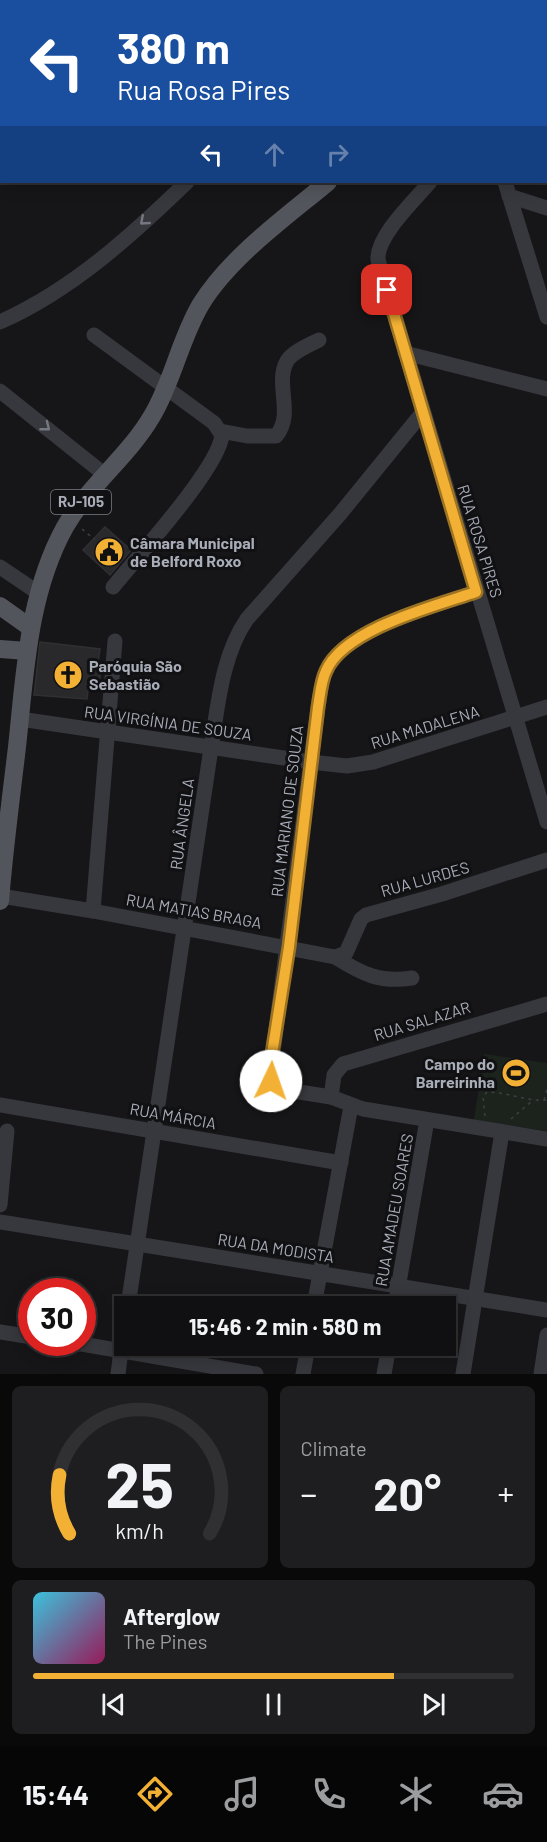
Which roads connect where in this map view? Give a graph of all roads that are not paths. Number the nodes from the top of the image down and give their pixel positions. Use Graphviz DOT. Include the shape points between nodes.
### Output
graph roads {
  1 [pos="186,183"];
  2 [pos="327,183"];
  3 [pos="429,183"];
  4 [pos="507,189"];
  5 [pos="547,208"];
  6 [pos="547,317"];
  7 [pos="0,321"];
  8 [pos="94,335"];
  9 [pos="319,340"];
  10 [pos="405,353"];
  11 [pos="165,386"];
  12 [pos="547,390"];
  13 [pos="0,391"];
  14 [pos="423,412"];
  15 [pos="220,430"];
  16 [pos="105,474"];
  17 [pos="0,567"];
  18 [pos="113,587"];
  19 [pos="476,592"];
  20 [pos="40,594"];
  21 [pos="0,606"];
  22 [pos="31,628"];
  23 [pos="115,641"];
  24 [pos="0,649"];
  25 [pos="27,651"];
  26 [pos="547,707"];
  27 [pos="517,717"];
  28 [pos="20,719"];
  29 [pos="108,732"];
  30 [pos="211,748"];
  31 [pos="310,762"];
  32 [pos="5,817"];
  33 [pos="547,822"];
  34 [pos="547,860"];
  35 [pos="0,896"];
  36 [pos="0,901"];
  37 [pos="93,911"];
  38 [pos="185,928"];
  39 [pos="289,947"];
  40 [pos="335,957"];
  41 [pos="412,978"];
  42 [pos="547,1004"];
  43 [pos="331,1097"];
  44 [pos="0,1105"];
  45 [pos="351,1106"];
  46 [pos="427,1120"];
  47 [pos="505,1127"];
  48 [pos="8,1131"];
  49 [pos="154,1131"];
  50 [pos="547,1139"];
  51 [pos="341,1163"];
  52 [pos="0,1205"];
  53 [pos="0,1222"];
  54 [pos="137,1244"];
  55 [pos="320,1273"];
  56 [pos="399,1286"];
  57 [pos="129,1296"];
  58 [pos="316,1296"];
  59 [pos="397,1296"];
  60 [pos="475,1298"];
  61 [pos="547,1310"];
  62 [pos="0,1332"];
  63 [pos="18,1335"];
  64 [pos="547,1335"];
  65 [pos="96,1346"];
  66 [pos="114,1349"];
  67 [pos="120,1356"];
  68 [pos="155,1356"];
  69 [pos="306,1356"];
  70 [pos="387,1356"];
  71 [pos="117,1374"];
  72 [pos="256,1374"];
  73 [pos="303,1374"];
  74 [pos="384,1374"];
  75 [pos="462,1374"];
  76 [pos="541,1374"];
  1 -- 7 [label="street, one-way" via="77,279"];
  2 -- 11 [label="main road, RJ-105" via="216,283 194,318"];
  3 -- 10 [label="street, RUA ROSA PIRES" via="387,234 378,252"];
  4 -- 5 [label="street"];
  4 -- 6 [label="street"];
  8 -- 11 [label="street"];
  9 -- 15 [label="street" via="287,360 283,372 283,428 276,436"];
  10 -- 12 [label="street"];
  10 -- 14 [label="street, RUA ROSA PIRES"];
  11 -- 15 [label="street"];
  11 -- 16 [label="main road, RJ-105" via="145,428"];
  13 -- 16 [label="street, one-way"];
  14 -- 19 [label="street, RUA ROSA PIRES"];
  14 -- 30 [label="street, RUA ÂNGELA" via="242,626 222,682"];
  15 -- 18 [label="street" via="222,441 203,474"];
  16 -- 20 [label="main road, RJ-105" via="66,526"];
  17 -- 20 [label="street"];
  19 -- 27 [label="street, RUA ROSA PIRES"];
  19 -- 31 [label="street, RUA MARIANO DE SOUZA" via="377,627 333,659 325,671"];
  20 -- 22 [label="main road, RJ-105"];
  21 -- 22 [label="main road"];
  22 -- 25 [label="main road, RJ-105"];
  23 -- 29 [label="street"];
  24 -- 25 [label="main road"];
  25 -- 28 [label="main road, RJ-105"];
  26 -- 27 [label="street, RUA MADALENA"];
  27 -- 31 [label="street, RUA MADALENA" via="373,762"];
  27 -- 33 [label="street, RUA ROSA PIRES"];
  28 -- 29 [label="street, RUA VIRGÍNIA DE SOUZA"];
  28 -- 32 [label="main road, RJ-105"];
  29 -- 30 [label="street, RUA VIRGÍNIA DE SOUZA"];
  29 -- 37 [label="street"];
  30 -- 31 [label="street, RUA VIRGÍNIA DE SOUZA"];
  30 -- 38 [label="street, RUA ÂNGELA"];
  31 -- 39 [label="street, RUA MARIANO DE SOUZA"];
  32 -- 35 [label="main road, RJ-105"];
  34 -- 40 [label="street, RUA LURDES" via="366,915 346,953"];
  35 -- 36 [label="main road, RJ-105"];
  35 -- 37 [label="street, RUA MATIAS BRAGA"];
  37 -- 38 [label="street, RUA MATIAS BRAGA"];
  38 -- 39 [label="street, RUA MATIAS BRAGA"];
  38 -- 49 [label="street, RUA ÂNGELA"];
  39 -- 40 [label="street, RUA MATIAS BRAGA"];
  39 -- 43 [label="street, RUA MARIANO DE SOUZA" via="270,1072 274,1086 280,1089"];
  40 -- 41 [label="street, RUA MATIAS BRAGA" via="379,978"];
  42 -- 43 [label="street, RUA SALAZAR" via="343,1064 334,1075"];
  43 -- 45 [label="street"];
  44 -- 49 [label="street, RUA MÁRCIA"];
  45 -- 46 [label="street"];
  45 -- 51 [label="street"];
  46 -- 47 [label="street"];
  46 -- 56 [label="street, RUA AMADEU SOARES"];
  47 -- 50 [label="street"];
  47 -- 60 [label="street"];
  48 -- 52 [label="street"];
  49 -- 51 [label="street, RUA MÁRCIA"];
  49 -- 54 [label="street, RUA ÂNGELA"];
  51 -- 55 [label="street"];
  53 -- 54 [label="street, RUA DA MODISTA"];
  54 -- 55 [label="street, RUA DA MODISTA"];
  54 -- 57 [label="street, RUA ÂNGELA"];
  55 -- 56 [label="street, RUA DA MODISTA"];
  55 -- 58 [label="street"];
  56 -- 59 [label="street, RUA AMADEU SOARES"];
  56 -- 60 [label="street, RUA DA MODISTA"];
  60 -- 61 [label="street, RUA DA MODISTA"];
  60 -- 75 [label="street"];
  62 -- 63 [label="street"];
  64 -- 76 [label="street"];
  65 -- 66 [label="street"];
  67 -- 71 [label="street"];
  68 -- 72 [label="street"];
  69 -- 73 [label="street"];
  70 -- 74 [label="street"];
}
